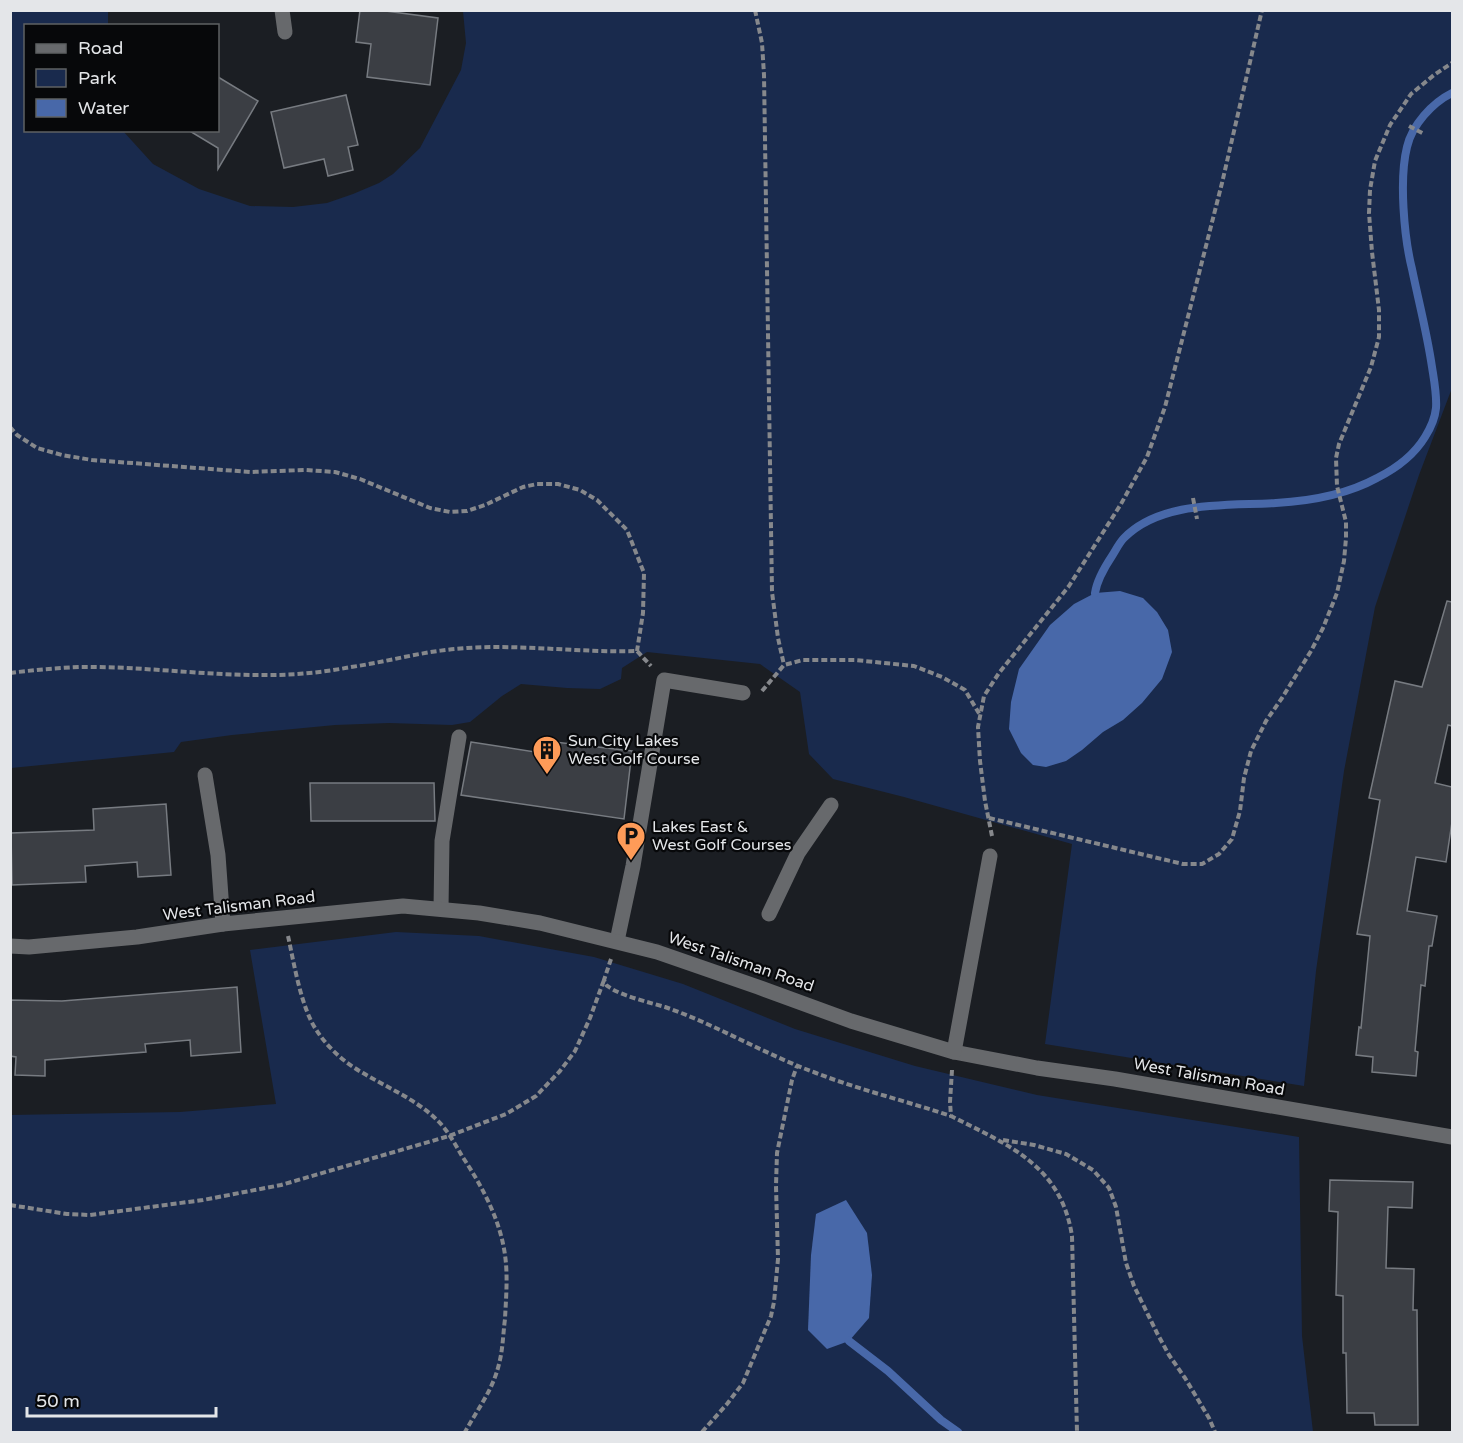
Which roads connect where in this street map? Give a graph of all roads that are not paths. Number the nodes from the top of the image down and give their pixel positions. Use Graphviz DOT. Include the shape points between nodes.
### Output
graph roads {
  1 [pos="282,10"];
  2 [pos="285,32"];
  3 [pos="751,695"];
  4 [pos="459,737"];
  5 [pos="205,775"];
  6 [pos="831,805"];
  7 [pos="990,856"];
  8 [pos="441,909"];
  9 [pos="769,914"];
  10 [pos="223,924"];
  11 [pos="617,941"];
  12 [pos="10,946"];
  13 [pos="954,1052"];
  14 [pos="1452,1137"];
  1 -- 2 [label="street"];
  3 -- 11 [label="street" via="663,680"];
  4 -- 8 [label="street" via="442,841"];
  5 -- 10 [label="street" via="219,855"];
  6 -- 9 [label="street" via="798,852"];
  7 -- 13 [label="street"];
  8 -- 10 [label="street, West Talisman Road" via="403,906"];
  8 -- 11 [label="street, West Talisman Road" via="540,922"];
  10 -- 12 [label="street, West Talisman Road" via="137,937"];
  11 -- 13 [label="street, West Talisman Road"];
  13 -- 14 [label="street, West Talisman Road"];
}
